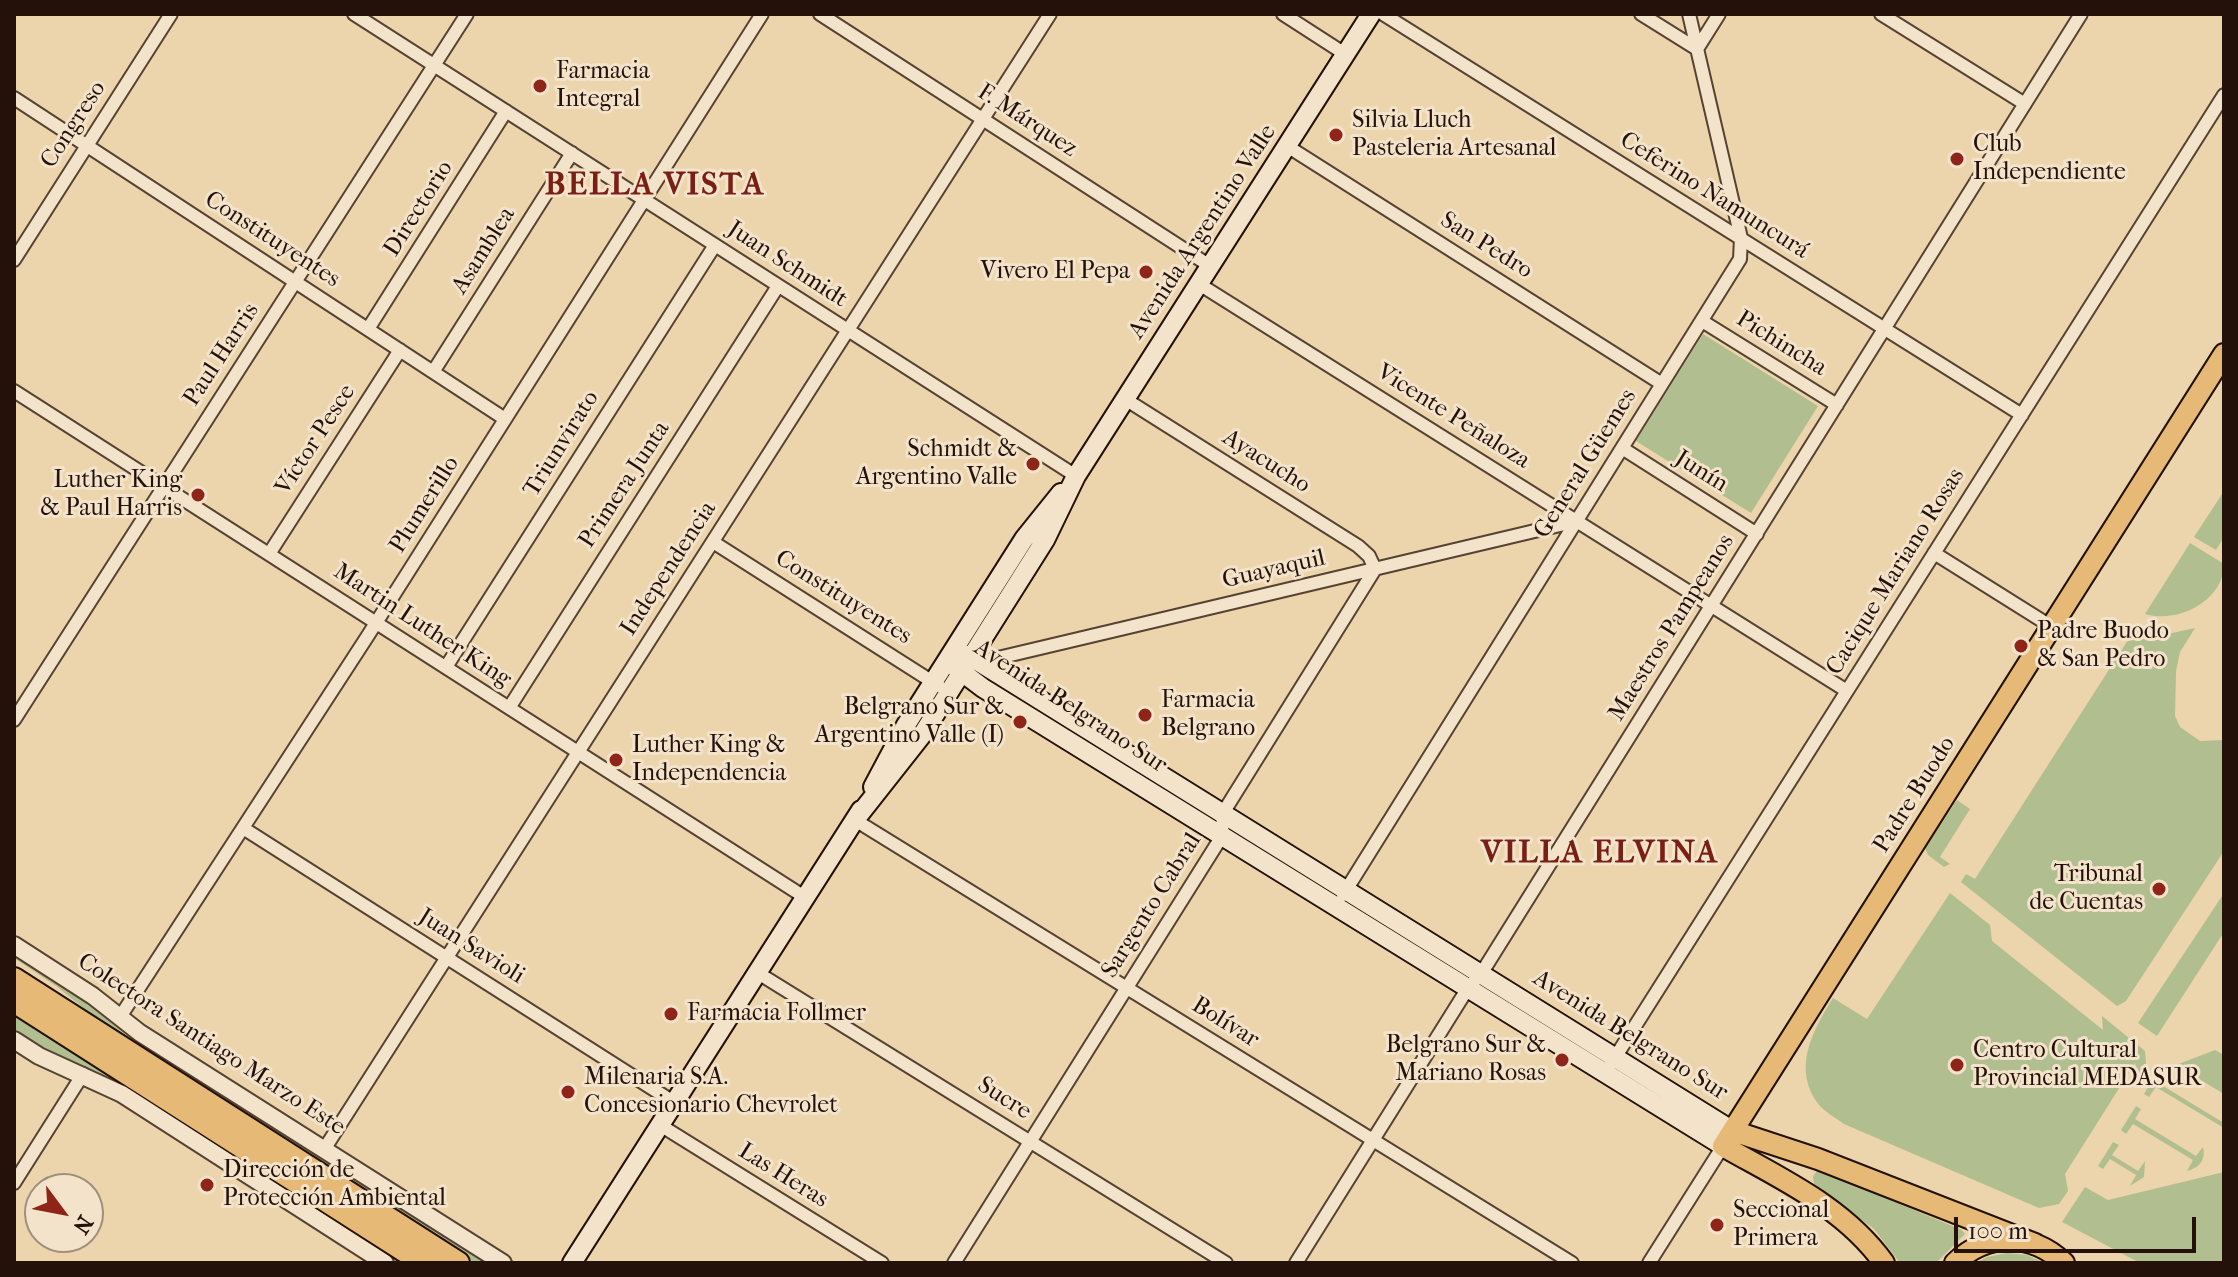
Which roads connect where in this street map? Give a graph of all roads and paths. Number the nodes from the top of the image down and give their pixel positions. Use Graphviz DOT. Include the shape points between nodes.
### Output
graph roads {
  1 [pos="171,14"];
  2 [pos="354,14"];
  3 [pos="467,14"];
  4 [pos="762,14"];
  5 [pos="820,14"];
  6 [pos="1050,14"];
  7 [pos="1283,14"];
  8 [pos="1371,14"];
  9 [pos="1383,14"];
  10 [pos="1641,14"];
  11 [pos="1689,14"];
  12 [pos="1719,14"];
  13 [pos="1881,14"];
  14 [pos="2081,14"];
  15 [pos="1697,49"];
  16 [pos="1345,54"];
  17 [pos="434,65"];
  18 [pos="2224,95"];
  19 [pos="14,98"];
  20 [pos="2025,104"];
  21 [pos="506,111"];
  22 [pos="983,119"];
  23 [pos="87,146"];
  24 [pos="1287,146"];
  25 [pos="572,153"];
  26 [pos="644,200"];
  27 [pos="1741,238"];
  28 [pos="715,245"];
  29 [pos="14,260"];
  30 [pos="1210,266"];
  31 [pos="295,282"];
  32 [pos="1199,284"];
  33 [pos="778,286"];
  34 [pos="1702,321"];
  35 [pos="1885,328"];
  36 [pos="368,329"];
  37 [pos="848,330"];
  38 [pos="400,350"];
  39 [pos="2224,354"];
  40 [pos="433,372"];
  41 [pos="1662,384"];
  42 [pos="14,391"];
  43 [pos="1125,399"];
  44 [pos="1837,405"];
  45 [pos="2022,415"];
  46 [pos="505,419"];
  47 [pos="1622,448"];
  48 [pos="1076,476"];
  49 [pos="164,487"];
  50 [pos="1577,521"];
  51 [pos="1757,534"];
  52 [pos="713,542"];
  53 [pos="1934,553"];
  54 [pos="269,554"];
  55 [pos="1375,569"];
  56 [pos="1712,606"];
  57 [pos="376,623"];
  58 [pos="2052,627"];
  59 [pos="951,656"];
  60 [pos="976,660"];
  61 [pos="446,667"];
  62 [pos="961,673"];
  63 [pos="941,687"];
  64 [pos="1847,691"];
  65 [pos="509,708"];
  66 [pos="14,720"];
  67 [pos="578,752"];
  68 [pos="1223,813"];
  69 [pos="855,820"];
  70 [pos="243,828"];
  71 [pos="1222,836"];
  72 [pos="1347,890"];
  73 [pos="806,898"];
  74 [pos="1336,906"];
  75 [pos="14,945"];
  76 [pos="447,957"];
  77 [pos="14,964"];
  78 [pos="758,973"];
  79 [pos="1481,974"];
  80 [pos="14,979"];
  81 [pos="1127,988"];
  82 [pos="1468,988"];
  83 [pos="14,1001"];
  84 [pos="120,1017"];
  85 [pos="106,1038"];
  86 [pos="14,1040"];
  87 [pos="1610,1065"];
  88 [pos="83,1074"];
  89 [pos="675,1103"];
  90 [pos="660,1125"];
  91 [pos="1728,1138"];
  92 [pos="1373,1140"];
  93 [pos="1030,1142"];
  94 [pos="325,1148"];
  95 [pos="14,1183"];
  96 [pos="2040,1246"];
  97 [pos="385,1263"];
  98 [pos="424,1263"];
  99 [pos="458,1263"];
  100 [pos="503,1263"];
  101 [pos="572,1263"];
  102 [pos="882,1263"];
  103 [pos="954,1263"];
  104 [pos="1226,1263"];
  105 [pos="1296,1263"];
  106 [pos="1572,1263"];
  107 [pos="1649,1263"];
  108 [pos="1884,1263"];
  109 [pos="1955,1263"];
  110 [pos="2064,1263"];
  111 [pos="2073,1263"];
  1 -- 23 [label="street, Congreso"];
  2 -- 17 [label="street, Juan Schmidt"];
  3 -- 17 [label="street, Paul Harris"];
  4 -- 26 [label="street, Plumerillo"];
  5 -- 22 [label="street, F. Márquez"];
  6 -- 22 [label="street, Independencia"];
  7 -- 16 [label="street"];
  8 -- 16 [label="main road, Avenida Argentino Valle"];
  9 -- 27 [label="street, Ceferino Namuncurá"];
  10 -- 15 [label="street"];
  11 -- 15 [label="street, General Güemes"];
  12 -- 15 [label="street"];
  13 -- 20 [label="street"];
  14 -- 20 [label="street, Maestros Pampeanos"];
  15 -- 27 [label="street, General Güemes"];
  16 -- 24 [label="main road, Avenida Argentino Valle"];
  17 -- 21 [label="street, Juan Schmidt"];
  17 -- 31 [label="street, Paul Harris"];
  18 -- 45 [label="street, Cacique Mariano Rosas"];
  19 -- 23 [label="street, Constituyentes"];
  20 -- 35 [label="street, Maestros Pampeanos"];
  21 -- 25 [label="street, Juan Schmidt"];
  21 -- 36 [label="street, Directorio"];
  22 -- 30 [label="street, F. Márquez"];
  22 -- 37 [label="street, Independencia"];
  23 -- 29 [label="street, Congreso"];
  23 -- 31 [label="street, Constituyentes"];
  24 -- 30 [label="main road, Avenida Argentino Valle"];
  24 -- 41 [label="street, San Pedro"];
  25 -- 26 [label="street, Juan Schmidt"];
  25 -- 40 [label="street, Asamblea"];
  26 -- 28 [label="street, Juan Schmidt"];
  26 -- 46 [label="street, Plumerillo"];
  27 -- 34 [label="street, General Güemes" via="1738,262"];
  27 -- 35 [label="street, Ceferino Namuncurá"];
  28 -- 33 [label="street, Juan Schmidt"];
  28 -- 61 [label="street, Triunvirato"];
  30 -- 32 [label="main road, Avenida Argentino Valle"];
  31 -- 36 [label="street, Constituyentes"];
  31 -- 49 [label="street, Paul Harris"];
  32 -- 43 [label="main road, Avenida Argentino Valle"];
  32 -- 50 [label="street, Vicente Peñaloza"];
  33 -- 37 [label="street, Juan Schmidt"];
  33 -- 65 [label="street, Primera Junta"];
  34 -- 41 [label="street, General Güemes"];
  34 -- 44 [label="street, Pichincha"];
  35 -- 44 [label="street, Maestros Pampeanos"];
  35 -- 45 [label="street, Ceferino Namuncurá"];
  36 -- 38 [label="street, Constituyentes"];
  37 -- 48 [label="street, Juan Schmidt"];
  37 -- 52 [label="street, Independencia"];
  38 -- 40 [label="street, Constituyentes"];
  38 -- 54 [label="street, Víctor Pesce"];
  39 -- 58 [label="main road, Padre Buodo"];
  40 -- 46 [label="street, Constituyentes"];
  41 -- 47 [label="street, General Güemes"];
  42 -- 49 [label="street, Martin Luther King"];
  43 -- 48 [label="main road, Avenida Argentino Valle"];
  43 -- 55 [label="street, Ayacucho" via="1358,546"];
  44 -- 51 [label="street, Maestros Pampeanos"];
  45 -- 53 [label="street, Cacique Mariano Rosas"];
  46 -- 57 [label="street, Plumerillo"];
  47 -- 50 [label="street, General Güemes"];
  47 -- 51 [label="street, Junín"];
  48 -- 59 [label="main road, Avenida Argentino Valle" via="1030,531"];
  48 -- 60 [label="main road, Avenida Argentino Valle"];
  49 -- 54 [label="street, Martin Luther King"];
  49 -- 66 [label="street, Paul Harris"];
  50 -- 55 [label="street, Guayaquil"];
  50 -- 56 [label="street, Vicente Peñaloza"];
  50 -- 72 [label="street, General Güemes"];
  51 -- 56 [label="street, Maestros Pampeanos"];
  52 -- 63 [label="street, Constituyentes"];
  52 -- 67 [label="street, Independencia"];
  53 -- 58 [label="street"];
  53 -- 64 [label="street, Cacique Mariano Rosas"];
  54 -- 57 [label="street, Martin Luther King"];
  55 -- 60 [label="street, Guayaquil"];
  55 -- 68 [label="street, Sargento Cabral"];
  56 -- 64 [label="street, Vicente Peñaloza"];
  56 -- 79 [label="street, Maestros Pampeanos"];
  57 -- 61 [label="street, Martin Luther King"];
  57 -- 70 [label="street, Plumerillo"];
  58 -- 91 [label="main road, Padre Buodo"];
  59 -- 60 [label="main road, Avenida Belgrano Sur" via="959,653"];
  59 -- 62 [label="main road, Avenida Belgrano Sur"];
  59 -- 63 [label="main road, Avenida Argentino Valle"];
  60 -- 62 [label="main road, Avenida Argentino Valle"];
  60 -- 68 [label="main road, Avenida Belgrano Sur"];
  61 -- 65 [label="street, Martin Luther King"];
  62 -- 63 [label="main road, Avenida Argentino Valle"];
  62 -- 71 [label="main road, Avenida Belgrano Sur"];
  63 -- 69 [label="main road, Avenida Argentino Valle" via="906,757"];
  64 -- 87 [label="street, Cacique Mariano Rosas"];
  65 -- 67 [label="street, Martin Luther King"];
  67 -- 73 [label="street, Martin Luther King"];
  67 -- 76 [label="street, Independencia"];
  68 -- 71 [label="street, Sargento Cabral"];
  68 -- 72 [label="main road, Avenida Belgrano Sur"];
  69 -- 73 [label="main road, Avenida Argentino Valle"];
  69 -- 81 [label="street, Bolívar"];
  70 -- 76 [label="street, Juan Savioli"];
  70 -- 84 [label="street, Plumerillo"];
  71 -- 74 [label="main road, Avenida Belgrano Sur"];
  71 -- 81 [label="street, Sargento Cabral"];
  72 -- 74 [label="street, General Güemes"];
  72 -- 79 [label="main road, Avenida Belgrano Sur"];
  73 -- 78 [label="main road, Avenida Argentino Valle"];
  74 -- 82 [label="main road, Avenida Belgrano Sur"];
  75 -- 84 [label="street, Colectora Santiago Marzo Este"];
  76 -- 89 [label="street, Juan Savioli"];
  76 -- 94 [label="street, Independencia"];
  77 -- 85 [label="highway" via="50,987"];
  78 -- 89 [label="main road, Avenida Argentino Valle"];
  78 -- 93 [label="street, Sucre"];
  79 -- 82 [label="street, Maestros Pampeanos"];
  79 -- 87 [label="main road, Avenida Belgrano Sur"];
  80 -- 85 [label="highway"];
  81 -- 92 [label="street, Bolívar"];
  81 -- 93 [label="street, Sargento Cabral"];
  82 -- 87 [label="main road, Avenida Belgrano Sur"];
  82 -- 92 [label="street, Maestros Pampeanos"];
  83 -- 98 [label="highway"];
  84 -- 94 [label="street, Colectora Santiago Marzo Este"];
  85 -- 99 [label="highway"];
  86 -- 88 [label="street"];
  87 -- 91 [label="main road, Avenida Belgrano Sur"];
  88 -- 95 [label="street"];
  88 -- 97 [label="street" via="134,1101"];
  89 -- 90 [label="main road, Avenida Argentino Valle"];
  90 -- 101 [label="main road, Avenida Argentino Valle"];
  90 -- 102 [label="street, Las Heras"];
  91 -- 96 [label="main road, Avenida Belgrano Sur" via="1818,1159"];
  91 -- 107 [label="street, Padre Buodo"];
  91 -- 108 [label="main road, Avenida Belgrano Sur" via="1833,1210"];
  92 -- 105 [label="street, Maestros Pampeanos"];
  92 -- 106 [label="street, Bolívar"];
  93 -- 103 [label="street, Sargento Cabral"];
  93 -- 104 [label="street, Sucre"];
  94 -- 100 [label="street, Colectora Santiago Marzo Este"];
  96 -- 109 [label="main road" via="2012,1239 1988,1242"];
  96 -- 110 [label="main road"];
  96 -- 111 [label="main road"];
}
